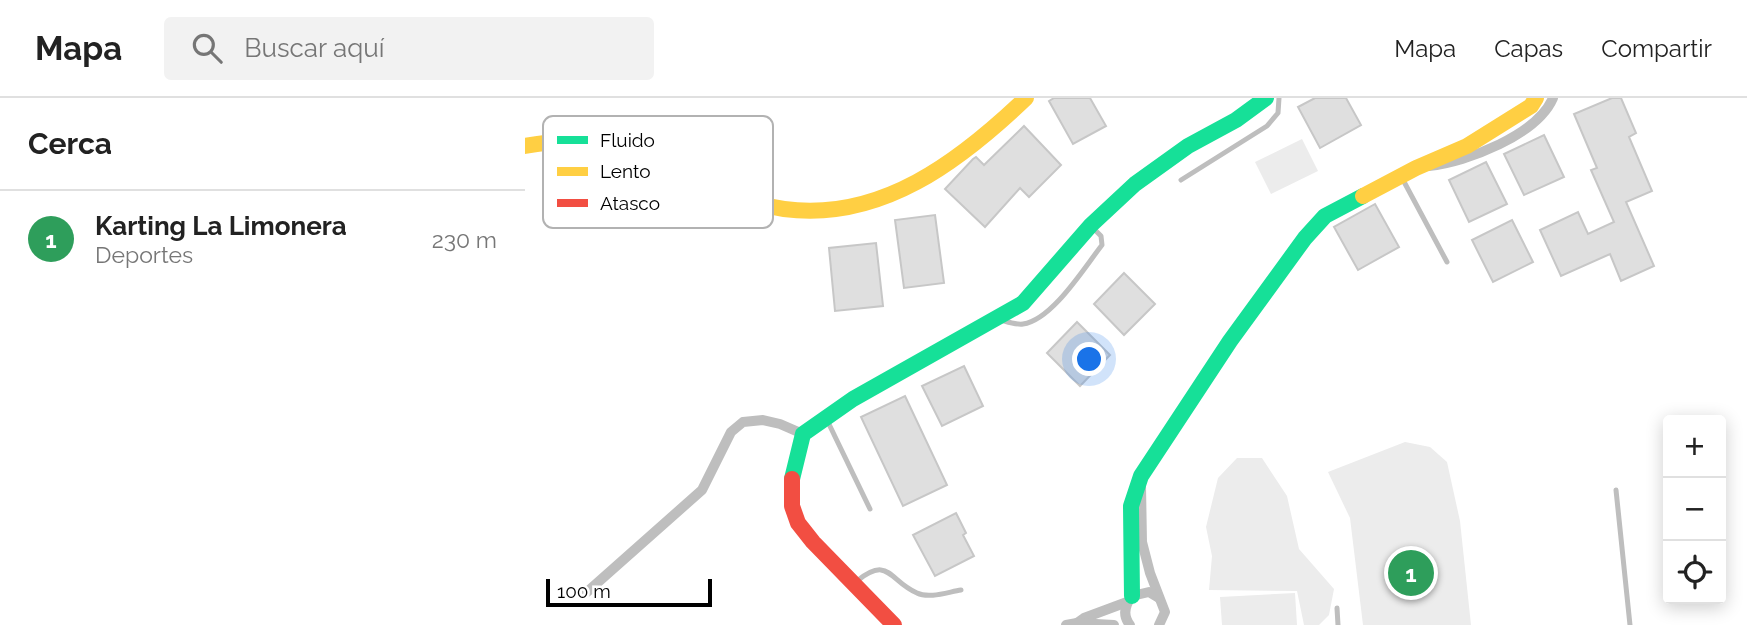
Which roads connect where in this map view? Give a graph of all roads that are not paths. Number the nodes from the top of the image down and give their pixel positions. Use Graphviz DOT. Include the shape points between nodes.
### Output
graph roads {
  1 [pos="1026,98"];
  2 [pos="1266,98"];
  3 [pos="1279,98"];
  4 [pos="1536,98"];
  5 [pos="1553,98"];
  6 [pos="543,143"];
  7 [pos="525,146"];
  8 [pos="1408,172"];
  9 [pos="1181,180"];
  10 [pos="773,207"];
  11 [pos="1091,225"];
  12 [pos="1447,262"];
  13 [pos="998,319"];
  14 [pos="825,417"];
  15 [pos="803,434"];
  16 [pos="1141,476"];
  17 [pos="1616,490"];
  18 [pos="870,509"];
  19 [pos="854,583"];
  20 [pos="961,590"];
  21 [pos="587,592"];
  22 [pos="1159,598"];
  23 [pos="1130,599"];
  24 [pos="1337,608"];
  25 [pos="1164,612"];
  26 [pos="1072,624"];
  27 [pos="894,625"];
  28 [pos="1114,625"];
  29 [pos="1130,625"];
  30 [pos="1159,625"];
  31 [pos="1170,625"];
  32 [pos="1338,625"];
  33 [pos="1630,625"];
  1 -- 10 [label="street" via="972,149 935,174 877,200 828,211"];
  2 -- 11 [label="street" via="1155,167"];
  3 -- 9 [label="lane" via="1278,113 1267,125"];
  4 -- 8 [label="street" via="1531,106 1467,146"];
  5 -- 8 [label="street" via="1548,110 1519,135 1452,164"];
  6 -- 7 [label="street"];
  8 -- 12 [label="lane"];
  8 -- 16 [label="street" via="1325,216 1313,228 1230,341"];
  11 -- 13 [label="street" via="1033,295"];
  11 -- 13 [label="lane" via="1101,236 1101,245 1053,307 1039,319 1021,325"];
  13 -- 14 [label="street"];
  14 -- 15 [label="street"];
  14 -- 18 [label="lane"];
  15 -- 19 [label="street" via="792,475 791,498 798,523"];
  15 -- 21 [label="street" via="764,420 743,422 731,432 702,490"];
  16 -- 22 [label="street" via="1142,542"];
  16 -- 23 [label="street" via="1131,506"];
  17 -- 33 [label="lane"];
  19 -- 20 [label="lane" via="879,568 918,594"];
  19 -- 27 [label="street"];
  22 -- 23 [label="street" via="1149,592"];
  22 -- 25 [label="street"];
  23 -- 26 [label="street"];
  23 -- 29 [label="street" via="1125,615"];
  24 -- 32 [label="lane"];
  25 -- 30 [label="street"];
  25 -- 31 [label="street"];
  26 -- 28 [label="street"];
}
